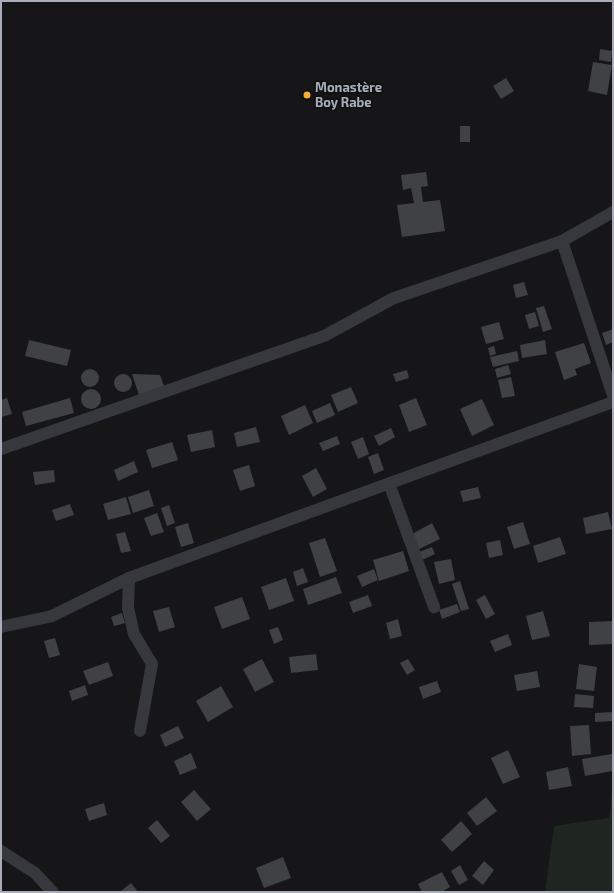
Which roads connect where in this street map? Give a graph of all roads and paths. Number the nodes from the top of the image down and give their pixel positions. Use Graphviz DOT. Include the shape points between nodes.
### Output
graph roads {
  1 [pos="613,212"];
  2 [pos="562,241"];
  3 [pos="613,395"];
  4 [pos="613,402"];
  5 [pos="1,449"];
  6 [pos="390,486"];
  7 [pos="129,578"];
  8 [pos="434,607"];
  9 [pos="1,627"];
  10 [pos="140,731"];
  11 [pos="1,851"];
  12 [pos="53,892"];
  1 -- 2 [label="street"];
  2 -- 3 [label="street"];
  2 -- 5 [label="street" via="394,298 326,335"];
  4 -- 6 [label="street"];
  6 -- 7 [label="street"];
  6 -- 8 [label="street"];
  7 -- 9 [label="street" via="52,616"];
  7 -- 10 [label="street" via="128,608 134,634 152,664"];
  11 -- 12 [label="street" via="35,873"];
}
